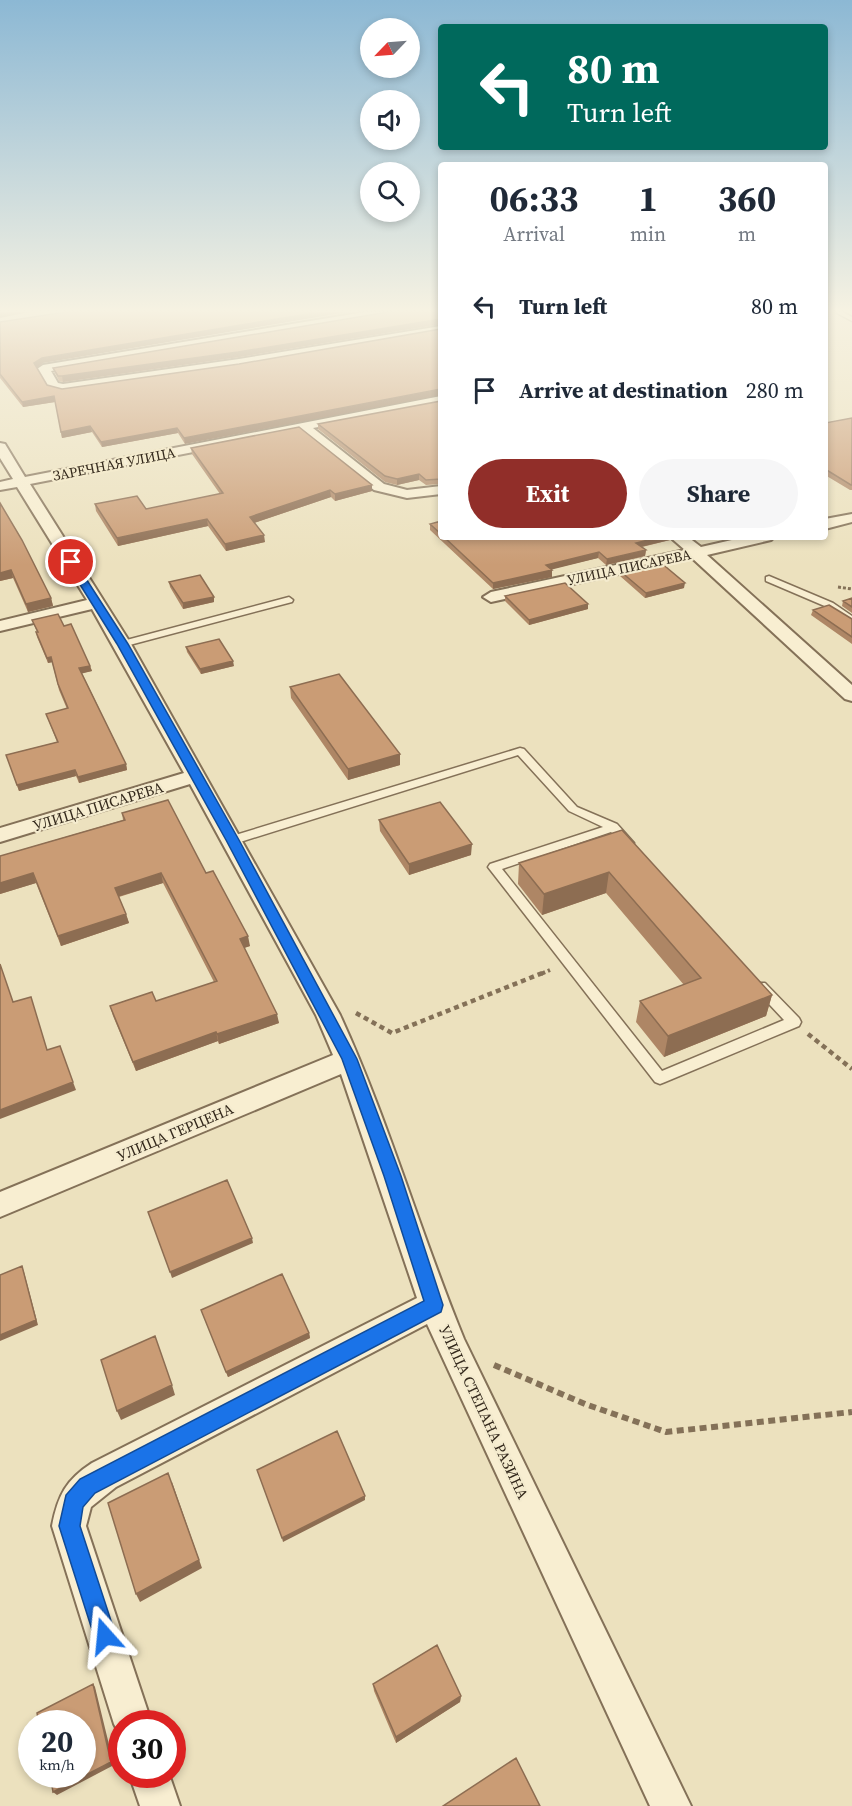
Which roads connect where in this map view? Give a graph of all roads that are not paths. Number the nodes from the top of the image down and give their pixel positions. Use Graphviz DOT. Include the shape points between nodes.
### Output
graph roads {
  1 [pos="438,401"];
  2 [pos="302,426"];
  3 [pos="0,447"];
  4 [pos="22,482"];
  5 [pos="0,486"];
  6 [pos="438,489"];
  7 [pos="852,518"];
  8 [pos="828,523"];
  9 [pos="682,540"];
  10 [pos="752,540"];
  11 [pos="698,552"];
  12 [pos="769,579"];
  13 [pos="491,597"];
  14 [pos="289,600"];
  15 [pos="96,603"];
  16 [pos="852,620"];
  17 [pos="0,626"];
  18 [pos="122,644"];
  19 [pos="852,695"];
  20 [pos="195,776"];
  21 [pos="613,827"];
  22 [pos="0,835"];
  23 [pos="233,840"];
  24 [pos="636,852"];
  25 [pos="755,980"];
  26 [pos="350,1059"];
  27 [pos="0,1205"];
  28 [pos="434,1305"];
  29 [pos="128,1710"];
  30 [pos="154,1788"];
  31 [pos="160,1806"];
  32 [pos="670,1806"];
  1 -- 2 [label="street, ЗАРЕЧНАЯ УЛИЦА"];
  2 -- 4 [label="street, ЗАРЕЧНАЯ УЛИЦА"];
  2 -- 6 [label="street" via="379,488 407,494"];
  3 -- 4 [label="street, УЛИЦА СТЕПАНА РАЗИНА"];
  4 -- 5 [label="street, ЗАРЕЧНАЯ УЛИЦА"];
  4 -- 15 [label="street, УЛИЦА СТЕПАНА РАЗИНА"];
  7 -- 8 [label="street"];
  9 -- 11 [label="street"];
  10 -- 11 [label="street, УЛИЦА ПИСАРЕВА"];
  11 -- 13 [label="street, УЛИЦА ПИСАРЕВА"];
  11 -- 19 [label="street" via="700,558"];
  12 -- 16 [label="lane" via="823,602"];
  14 -- 18 [label="lane"];
  15 -- 17 [label="street"];
  15 -- 18 [label="street, УЛИЦА СТЕПАНА РАЗИНА"];
  18 -- 20 [label="street, УЛИЦА СТЕПАНА РАЗИНА"];
  20 -- 22 [label="street, УЛИЦА ПИСАРЕВА"];
  20 -- 23 [label="street, УЛИЦА СТЕПАНА РАЗИНА"];
  21 -- 23 [label="lane" via="573,809 520,751"];
  21 -- 24 [label="lane"];
  21 -- 25 [label="lane" via="494,867 660,1078 794,1022"];
  23 -- 26 [label="street, УЛИЦА СТЕПАНА РАЗИНА"];
  26 -- 27 [label="street, УЛИЦА ГЕРЦЕНА"];
  26 -- 28 [label="street, УЛИЦА СТЕПАНА РАЗИНА"];
  28 -- 29 [label="street" via="104,1475 73,1502 69,1526"];
  28 -- 32 [label="street, УЛИЦА СТЕПАНА РАЗИНА"];
  30 -- 31 [label="street"];
}
